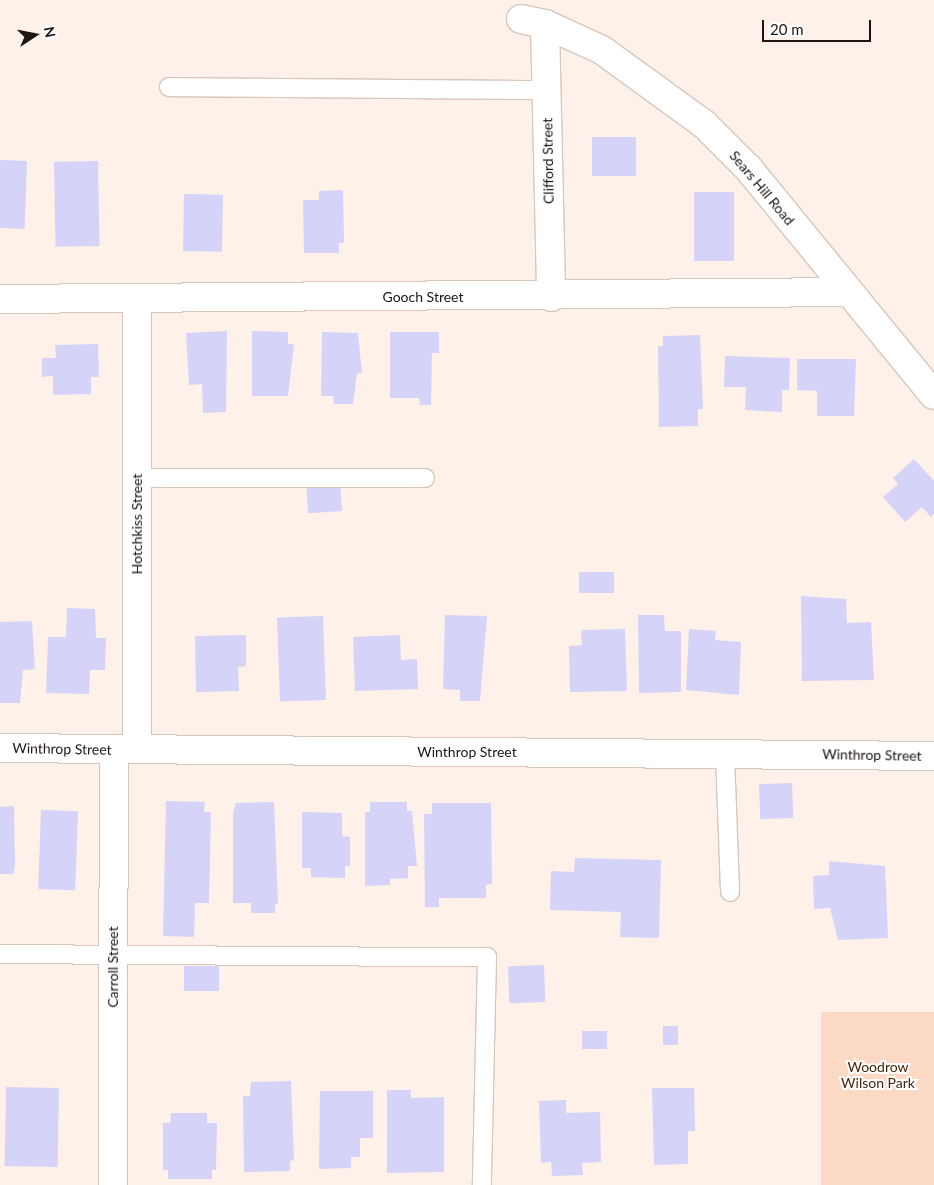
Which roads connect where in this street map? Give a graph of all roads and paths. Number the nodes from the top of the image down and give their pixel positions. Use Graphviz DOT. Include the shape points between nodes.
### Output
graph roads {
  1 [pos="533,22"];
  2 [pos="170,87"];
  3 [pos="546,90"];
  4 [pos="847,292"];
  5 [pos="551,297"];
  6 [pos="0,299"];
  7 [pos="137,299"];
  8 [pos="934,395"];
  9 [pos="137,478"];
  10 [pos="425,478"];
  11 [pos="0,748"];
  12 [pos="126,749"];
  13 [pos="725,754"];
  14 [pos="934,756"];
  15 [pos="730,892"];
  16 [pos="0,954"];
  17 [pos="113,955"];
  18 [pos="113,1185"];
  19 [pos="482,1185"];
  1 -- 3 [label="street, Clifford Street"];
  1 -- 4 [label="street, Sears Hill Road" via="602,50 704,124 748,168"];
  2 -- 3 [label="lane"];
  3 -- 5 [label="street, Clifford Street"];
  4 -- 5 [label="street, Gooch Street"];
  4 -- 8 [label="street, Sears Hill Road"];
  5 -- 7 [label="street, Gooch Street"];
  6 -- 7 [label="street, Gooch Street"];
  7 -- 9 [label="street, Hotchkiss Street"];
  9 -- 10 [label="lane"];
  9 -- 12 [label="street, Hotchkiss Street"];
  11 -- 12 [label="street, Winthrop Street"];
  12 -- 13 [label="street, Winthrop Street"];
  12 -- 17 [label="street, Carroll Street"];
  13 -- 14 [label="street, Winthrop Street"];
  13 -- 15 [label="lane"];
  16 -- 17 [label="lane"];
  17 -- 18 [label="street, Carroll Street"];
  17 -- 19 [label="lane" via="487,957"];
}
